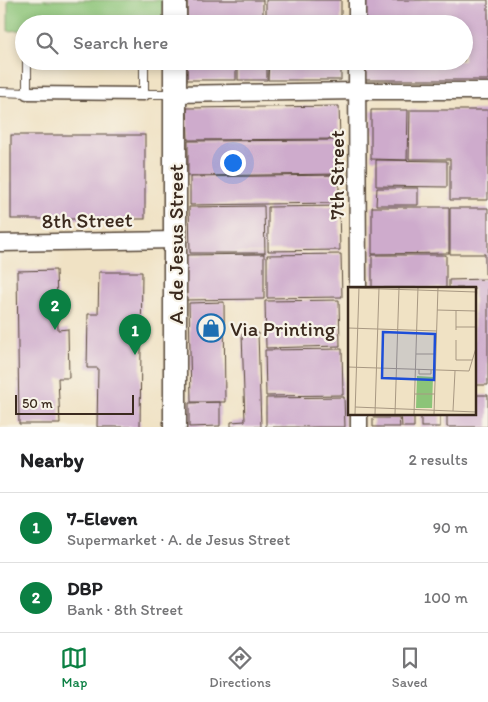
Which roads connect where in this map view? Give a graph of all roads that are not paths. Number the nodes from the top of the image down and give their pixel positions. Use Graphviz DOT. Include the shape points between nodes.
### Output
graph roads {
  1 [pos="175,0"];
  2 [pos="356,0"];
  3 [pos="175,15"];
  4 [pos="357,15"];
  5 [pos="27,70"];
  6 [pos="144,70"];
  7 [pos="175,70"];
  8 [pos="357,70"];
  9 [pos="357,91"];
  10 [pos="488,91"];
  11 [pos="0,92"];
  12 [pos="27,93"];
  13 [pos="144,94"];
  14 [pos="175,94"];
  15 [pos="175,240"];
  16 [pos="0,243"];
  17 [pos="358,287"];
  18 [pos="358,414"];
  19 [pos="176,427"];
  20 [pos="359,427"];
  1 -- 3 [label="main road"];
  2 -- 4 [label="street"];
  5 -- 12 [label="lane"];
  6 -- 13 [label="lane"];
  7 -- 14 [label="main road, A. de Jesus Street"];
  8 -- 9 [label="street, 7th Street"];
  9 -- 10 [label="street"];
  9 -- 14 [label="street"];
  9 -- 17 [label="street, 7th Street"];
  11 -- 12 [label="lane"];
  12 -- 13 [label="street"];
  13 -- 14 [label="lane"];
  14 -- 15 [label="main road, A. de Jesus Street"];
  15 -- 16 [label="street, 8th Street"];
  15 -- 19 [label="main road, A. de Jesus Street"];
  18 -- 20 [label="street"];
}
